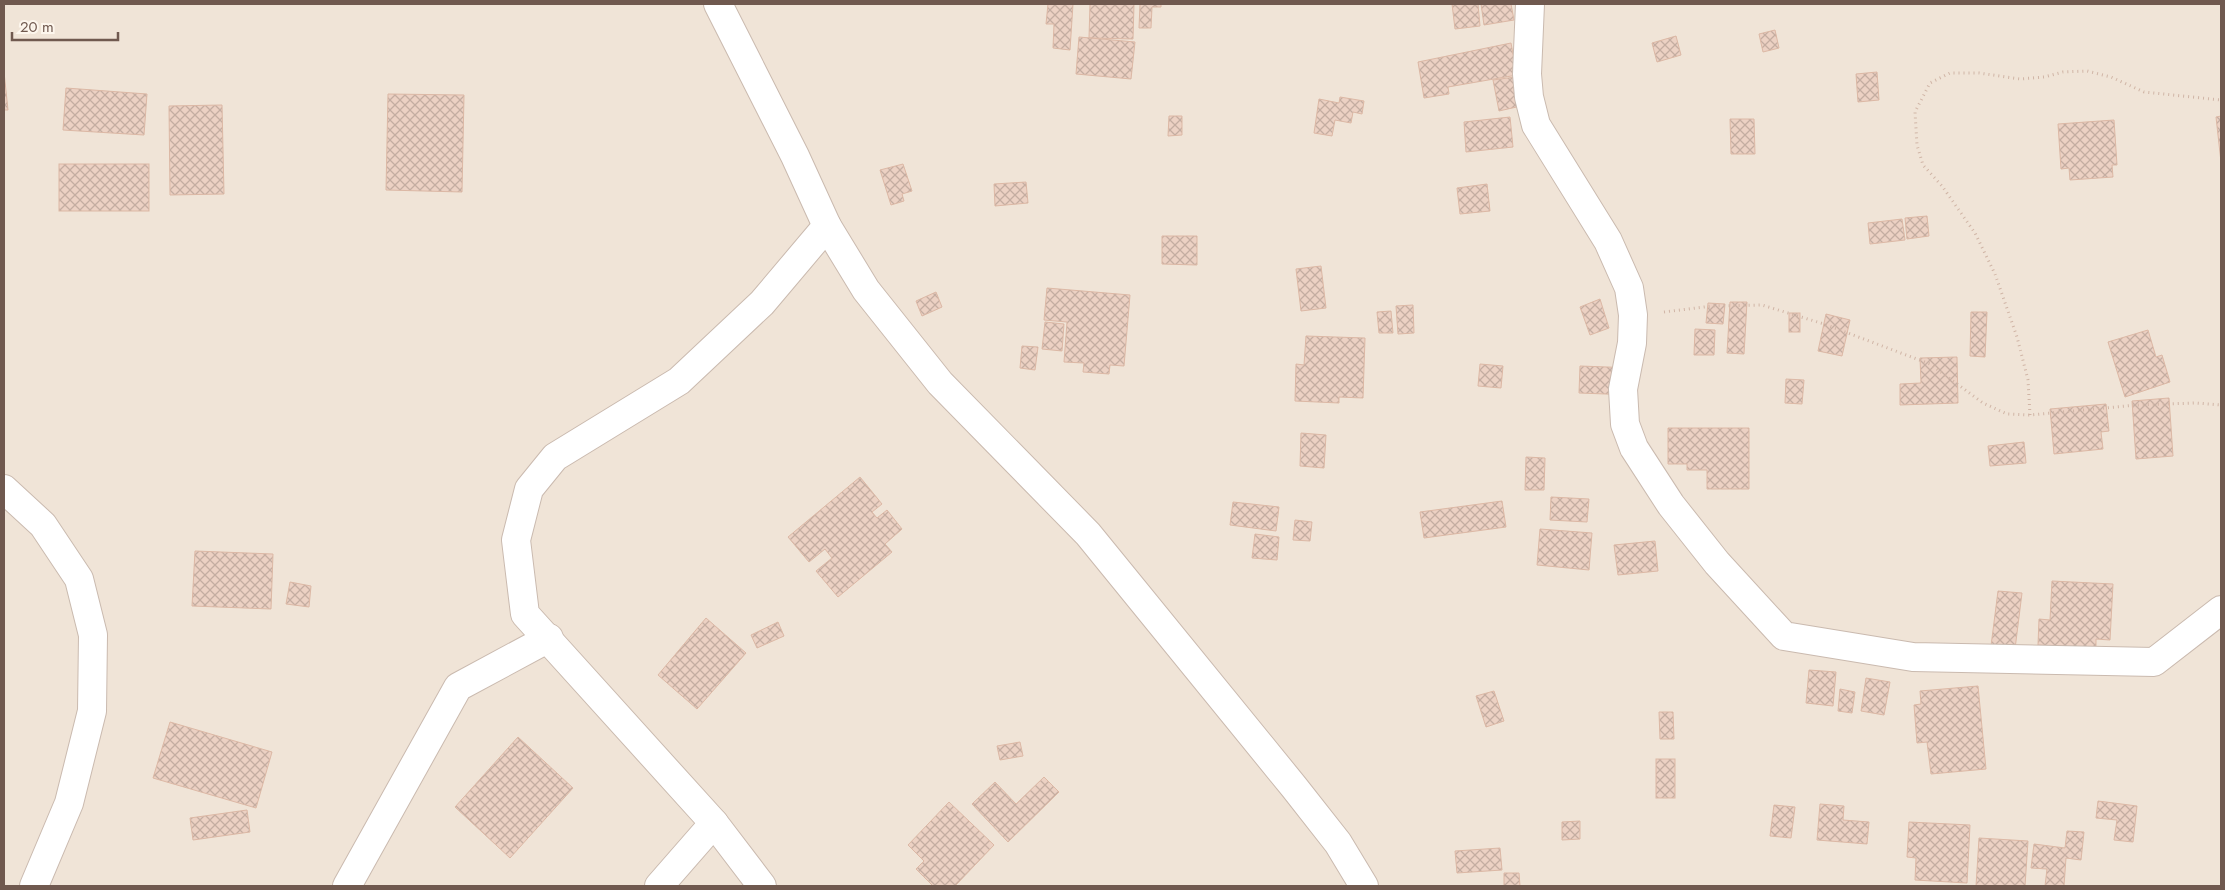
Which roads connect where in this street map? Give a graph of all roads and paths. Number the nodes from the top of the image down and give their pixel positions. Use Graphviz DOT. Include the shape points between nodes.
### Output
graph roads {
  1 [pos="718,4"];
  2 [pos="1530,4"];
  3 [pos="2221,100"];
  4 [pos="826,226"];
  5 [pos="1633,315"];
  6 [pos="2221,405"];
  7 [pos="2030,415"];
  8 [pos="4,489"];
  9 [pos="2221,610"];
  10 [pos="549,638"];
  11 [pos="714,823"];
  12 [pos="34,886"];
  13 [pos="347,886"];
  14 [pos="659,886"];
  15 [pos="762,886"];
  16 [pos="1364,886"];
  1 -- 4 [label="street" via="795,156"];
  2 -- 5 [label="street" via="1527,74 1536,125 1608,241 1629,288"];
  3 -- 7 [label="path" via="2144,92 2111,77 2087,71 2020,79 1950,73 1930,83 1915,112 1917,145 1923,165 1975,233 1995,274 2028,380"];
  4 -- 10 [label="street" via="762,303 679,381 555,457 530,489 516,540 525,614"];
  4 -- 16 [label="street" via="866,290 940,383 1088,534 1338,843"];
  5 -- 7 [label="path" via="1712,306 1762,305 1824,324 1930,364 1983,403 2007,414"];
  5 -- 9 [label="street" via="1632,343 1623,390 1625,424 1634,448 1671,505 1717,563 1784,636 1913,657 2154,662"];
  6 -- 7 [label="path" via="2137,405"];
  8 -- 12 [label="street" via="43,525 79,579 93,635 92,711 70,803"];
  10 -- 11 [label="street"];
  10 -- 13 [label="street" via="458,687"];
  11 -- 14 [label="street"];
  11 -- 15 [label="street"];
}
